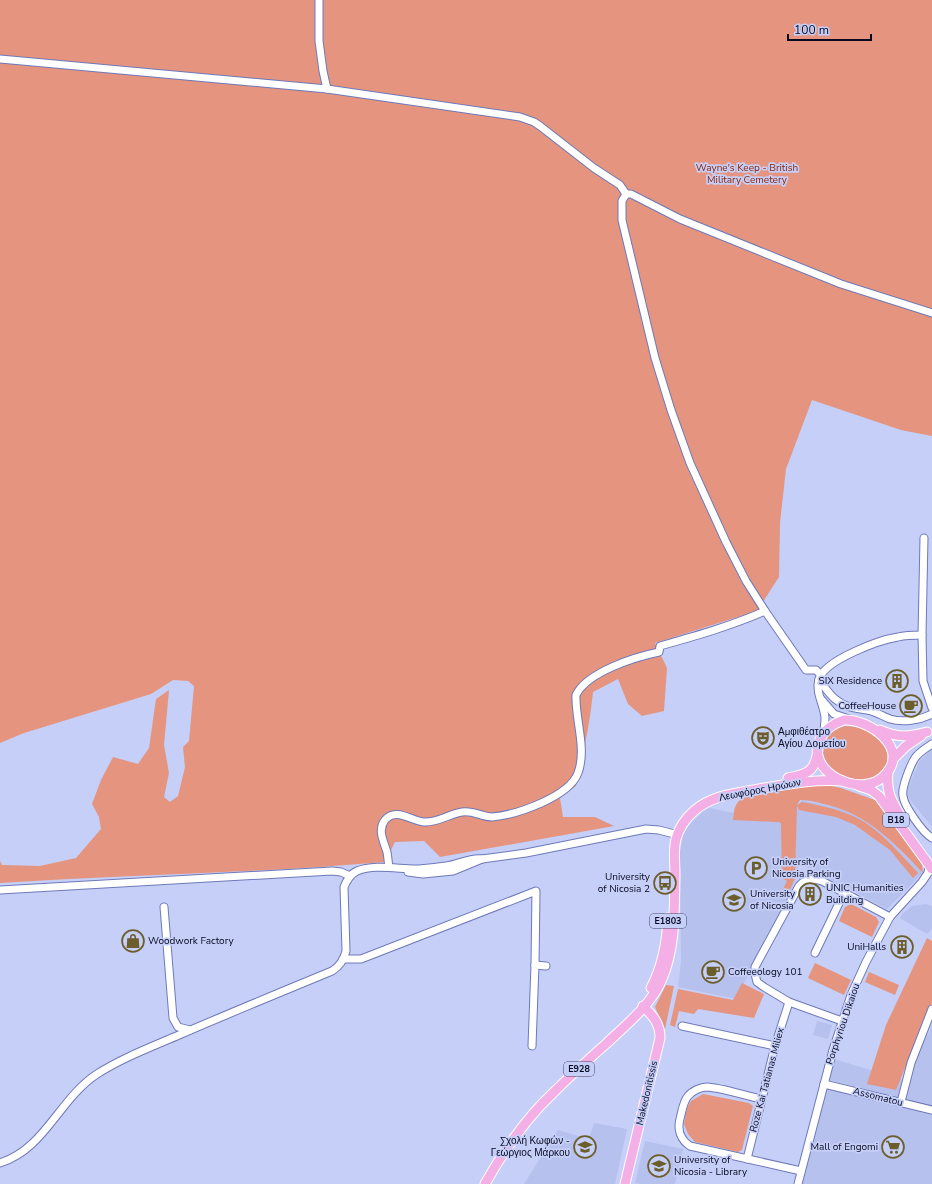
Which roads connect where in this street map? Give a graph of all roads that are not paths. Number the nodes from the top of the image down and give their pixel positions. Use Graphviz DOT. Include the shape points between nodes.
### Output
graph roads {
  1 [pos="319,0"];
  2 [pos="0,59"];
  3 [pos="327,88"];
  4 [pos="626,194"];
  5 [pos="932,314"];
  6 [pos="924,538"];
  7 [pos="765,611"];
  8 [pos="922,635"];
  9 [pos="820,677"];
  10 [pos="820,697"];
  11 [pos="932,708"];
  12 [pos="932,714"];
  13 [pos="854,720"];
  14 [pos="872,727"];
  15 [pos="929,731"];
  16 [pos="824,733"];
  17 [pos="932,744"];
  18 [pos="818,750"];
  19 [pos="893,759"];
  20 [pos="888,771"];
  21 [pos="843,781"];
  22 [pos="854,785"];
  23 [pos="675,834"];
  24 [pos="932,838"];
  25 [pos="482,859"];
  26 [pos="931,866"];
  27 [pos="389,867"];
  28 [pos="379,868"];
  29 [pos="350,876"];
  30 [pos="932,880"];
  31 [pos="922,882"];
  32 [pos="0,890"];
  33 [pos="844,893"];
  34 [pos="164,907"];
  35 [pos="890,917"];
  36 [pos="814,953"];
  37 [pos="343,959"];
  38 [pos="535,965"];
  39 [pos="546,966"];
  40 [pos="789,1002"];
  41 [pos="644,1005"];
  42 [pos="932,1009"];
  43 [pos="842,1022"];
  44 [pos="682,1026"];
  45 [pos="190,1030"];
  46 [pos="532,1046"];
  47 [pos="775,1046"];
  48 [pos="824,1084"];
  49 [pos="762,1099"];
  50 [pos="901,1102"];
  51 [pos="932,1110"];
  52 [pos="747,1158"];
  53 [pos="0,1163"];
  54 [pos="801,1171"];
  55 [pos="486,1184"];
  56 [pos="626,1184"];
  57 [pos="798,1184"];
  1 -- 3 [label="street" via="319,42"];
  2 -- 3 [label="street"];
  3 -- 4 [label="street" via="526,119 537,124 620,185"];
  4 -- 5 [label="street" via="631,194 680,219 841,284"];
  4 -- 7 [label="street" via="622,201 622,220 670,410 703,493 746,581"];
  6 -- 8 [label="street"];
  7 -- 9 [label="street" via="806,670 816,670"];
  7 -- 27 [label="street" via="703,634 660,646 659,652 625,662 588,680 576,695 581,742 580,760 578,773 571,785 536,805 490,817 468,811 425,822 415,821 400,814 392,816 385,820 381,827"];
  8 -- 9 [label="street" via="899,636 874,643 824,670"];
  8 -- 11 [label="street" via="923,681"];
  9 -- 10 [label="street"];
  9 -- 12 [label="street" via="828,692 842,703 857,709 891,719 905,720 917,720"];
  10 -- 13 [label="street" via="834,714"];
  10 -- 16 [label="street" via="825,718"];
  13 -- 14 [label="main road"];
  13 -- 16 [label="main road" via="839,722 830,726"];
  14 -- 15 [label="main road" via="899,737"];
  14 -- 19 [label="main road" via="885,738"];
  15 -- 19 [label="main road" via="911,742"];
  16 -- 18 [label="main road" via="819,741"];
  17 -- 24 [label="street" via="915,759 902,792 919,825"];
  18 -- 21 [label="main road" via="823,767 832,776"];
  18 -- 23 [label="main road, Λεωφόρος Ηρώων / E1803" via="815,765 804,774 724,790 702,798 683,814"];
  19 -- 20 [label="main road"];
  20 -- 22 [label="main road" via="875,782"];
  20 -- 26 [label="main road, B18" via="887,787 890,799"];
  21 -- 22 [label="main road"];
  21 -- 23 [label="main road, Λεωφόρος Ηρώων / E1803" via="798,782 714,799 702,805"];
  22 -- 26 [label="main road, B18" via="871,790 879,796"];
  23 -- 25 [label="street" via="646,829 526,853"];
  23 -- 41 [label="main road, Λεωφόρος Ηρώων / E1803" via="669,850 666,941 659,969"];
  25 -- 27 [label="street" via="475,858 453,865 415,869"];
  25 -- 28 [label="street" via="453,871 423,874"];
  26 -- 31 [label="street, Porphyriou Dikaiou"];
  27 -- 28 [label="street"];
  28 -- 29 [label="street" via="362,869"];
  29 -- 32 [label="street" via="332,871"];
  29 -- 37 [label="street" via="344,892 347,942"];
  30 -- 31 [label="street"];
  31 -- 35 [label="street, Porphyriou Dikaiou"];
  33 -- 35 [label="street"];
  33 -- 36 [label="street"];
  33 -- 40 [label="street" via="817,880 802,882 755,967 757,982"];
  34 -- 45 [label="street" via="173,1018 178,1027"];
  35 -- 43 [label="street, Porphyriou Dikaiou" via="851,995"];
  37 -- 38 [label="street" via="361,959 536,891"];
  37 -- 45 [label="street" via="332,971"];
  38 -- 39 [label="street"];
  38 -- 46 [label="street"];
  40 -- 43 [label="street"];
  40 -- 47 [label="street, Roze Kai Tatianas Miliex"];
  41 -- 55 [label="main road, Λεωφόρος Ηρώων / E928" via="531,1115 506,1147"];
  41 -- 56 [label="main road, Makedonitissis" via="657,1021 660,1038"];
  42 -- 50 [label="street" via="911,1063"];
  43 -- 48 [label="street, Porphyriou Dikaiou"];
  44 -- 47 [label="street"];
  45 -- 53 [label="street" via="91,1078 73,1095 31,1146 18,1156"];
  47 -- 49 [label="street, Roze Kai Tatianas Miliex"];
  48 -- 50 [label="street, Assomatou"];
  48 -- 54 [label="street, Porphyriou Dikaiou"];
  49 -- 52 [label="street, Roze Kai Tatianas Miliex"];
  49 -- 52 [label="street" via="715,1088 702,1088 688,1096 679,1121 682,1137 690,1146"];
  50 -- 51 [label="street, Assomatou"];
  52 -- 54 [label="street"];
  54 -- 57 [label="street, Porphyriou Dikaiou"];
}
